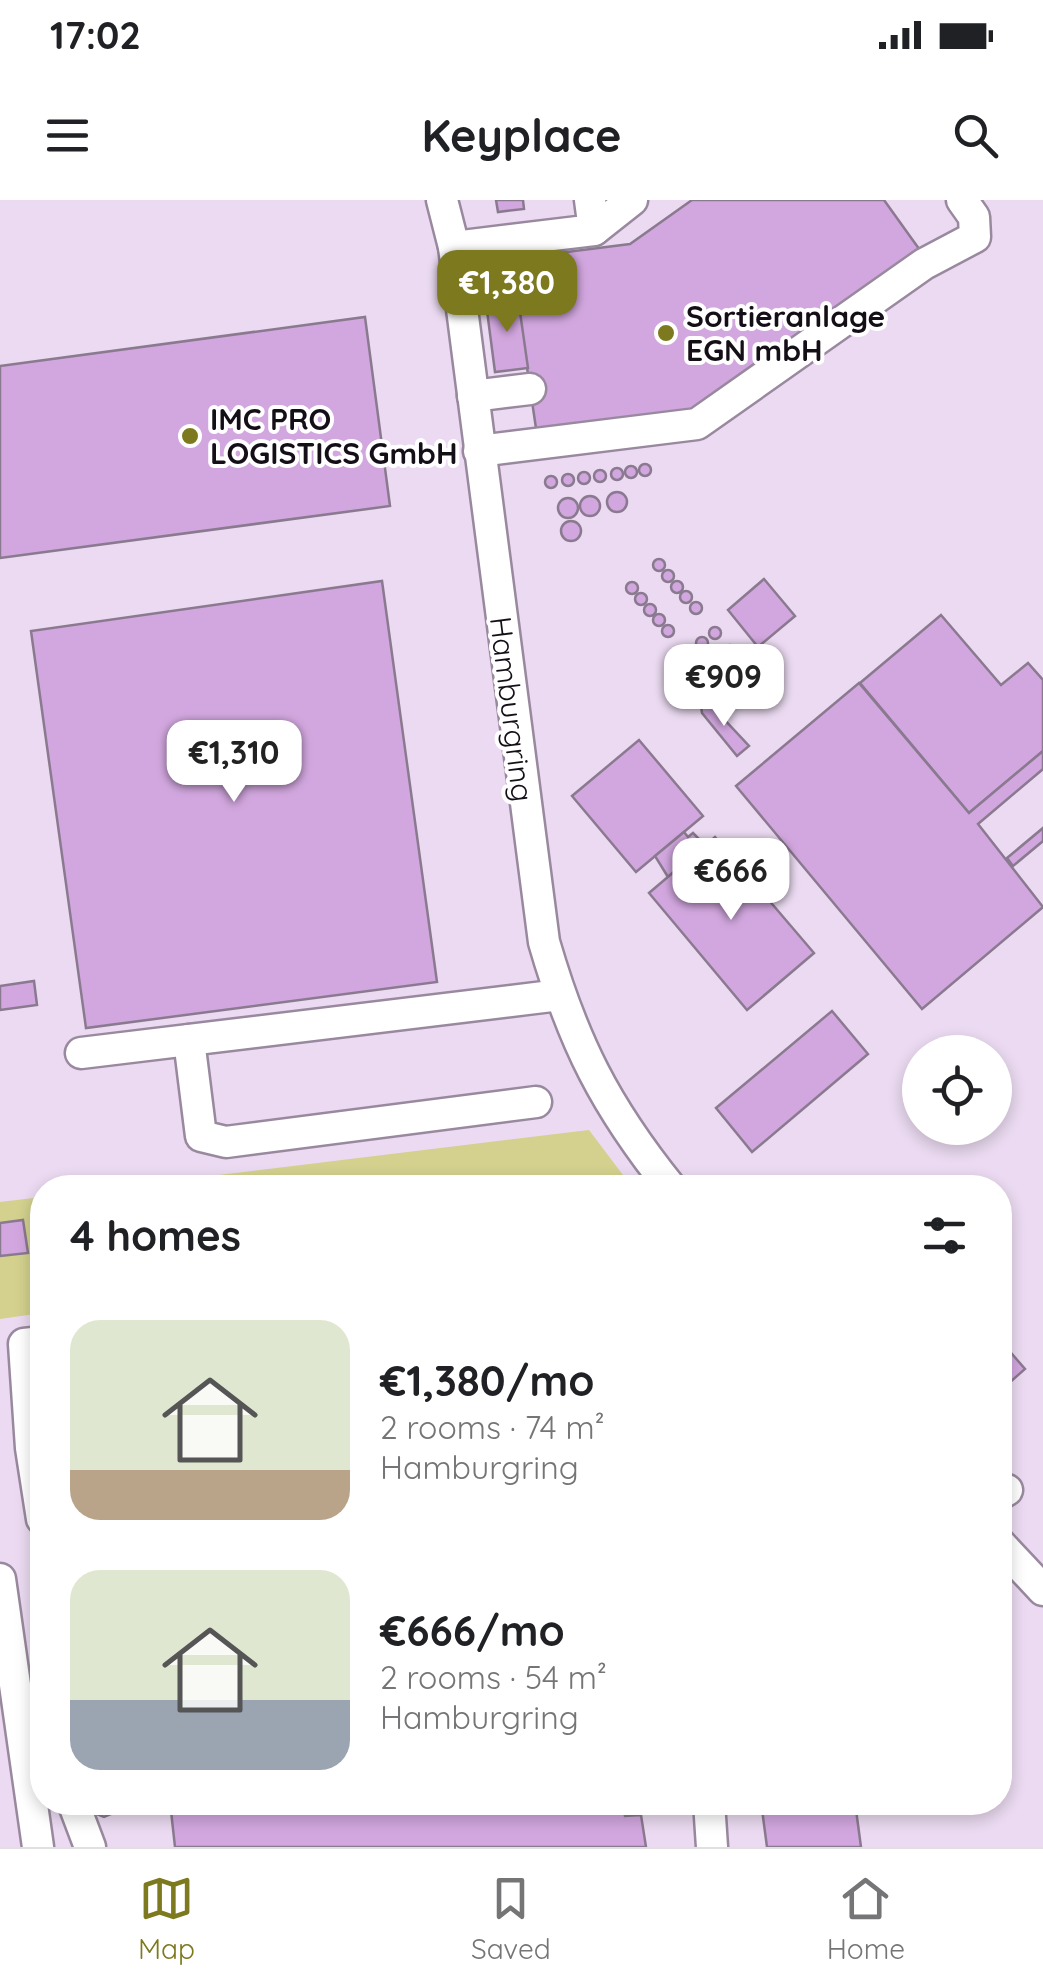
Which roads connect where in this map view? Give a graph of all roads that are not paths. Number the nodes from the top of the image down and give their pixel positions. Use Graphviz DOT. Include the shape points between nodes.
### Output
graph roads {
  1 [pos="442,200"];
  2 [pos="632,200"];
  3 [pos="962,200"];
  4 [pos="592,215"];
  5 [pos="454,247"];
  6 [pos="530,389"];
  7 [pos="472,396"];
  8 [pos="479,452"];
  9 [pos="560,995"];
  10 [pos="189,1040"];
  11 [pos="82,1053"];
  12 [pos="536,1102"];
  13 [pos="661,1175"];
  14 [pos="30,1343"];
  15 [pos="30,1433"];
  16 [pos="1012,1557"];
  17 [pos="0,1580"];
  18 [pos="1043,1590"];
  19 [pos="30,1791"];
  20 [pos="33,1815"];
  21 [pos="79,1815"];
  22 [pos="710,1815"];
  23 [pos="38,1847"];
  24 [pos="90,1847"];
  25 [pos="712,1847"];
  1 -- 5 [label="street, Hamburgring"];
  2 -- 4 [label="street"];
  3 -- 8 [label="street" via="974,217 975,237 924,264 697,424"];
  4 -- 5 [label="street"];
  5 -- 7 [label="street, Hamburgring"];
  6 -- 7 [label="street"];
  7 -- 8 [label="street, Hamburgring"];
  8 -- 9 [label="street, Hamburgring" via="534,884"];
  9 -- 10 [label="street"];
  9 -- 13 [label="street, Hamburgring" via="606,1102"];
  10 -- 11 [label="street"];
  10 -- 12 [label="street" via="201,1136 208,1140"];
  14 -- 15 [label="street" via="24,1344"];
  16 -- 18 [label="street"];
  17 -- 19 [label="street"];
  20 -- 23 [label="street"];
  21 -- 24 [label="street"];
  22 -- 25 [label="street"];
}
